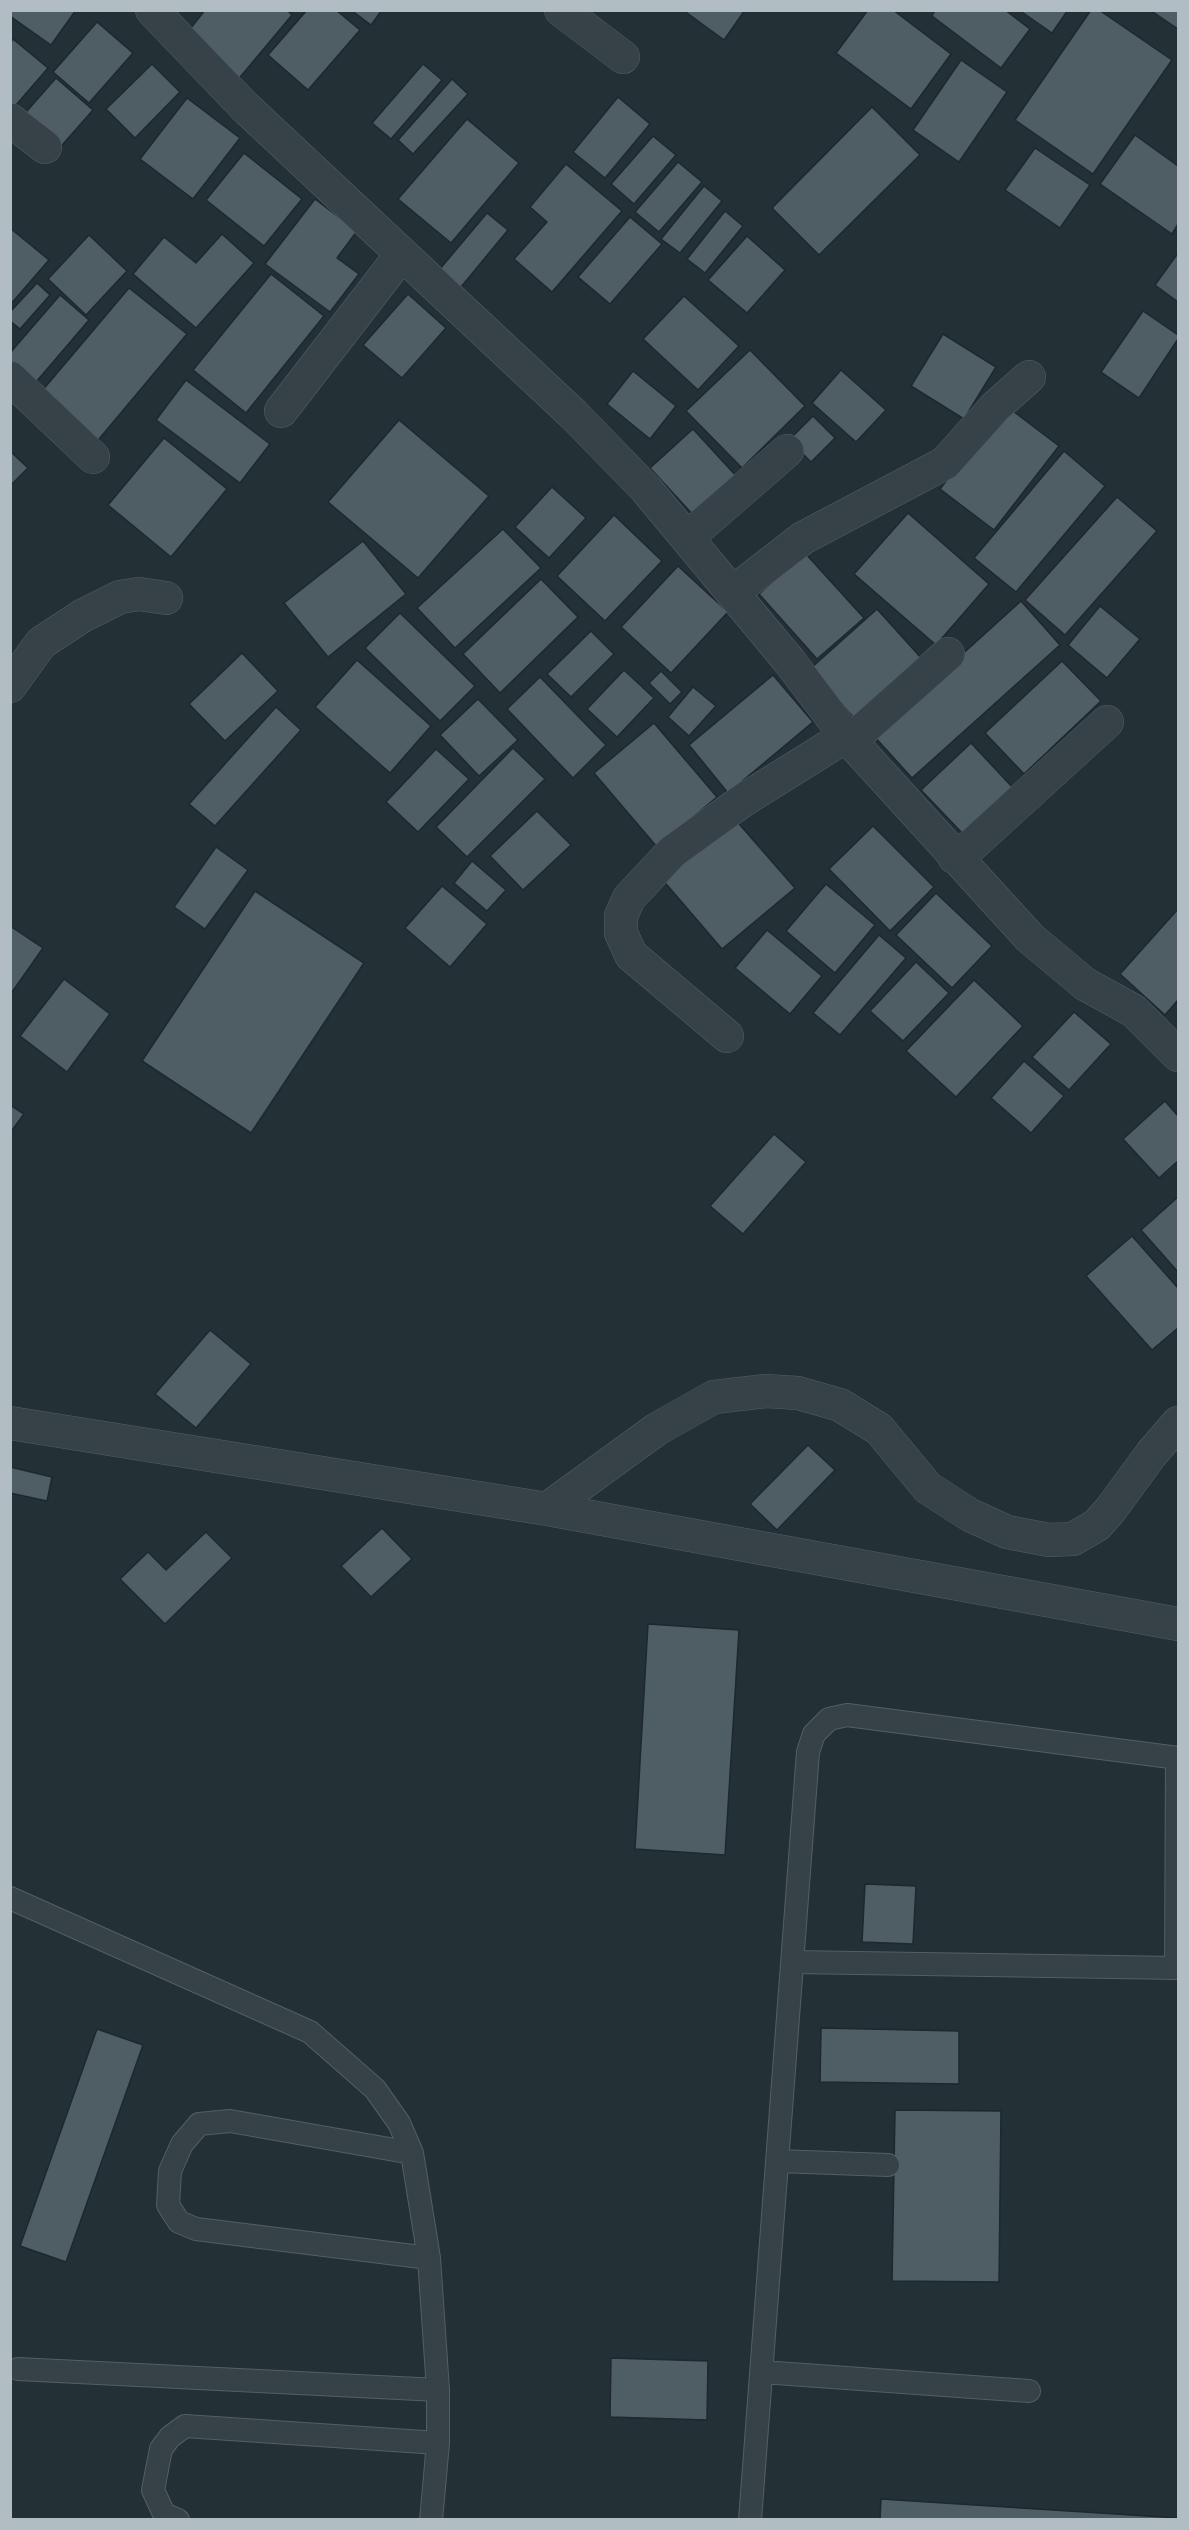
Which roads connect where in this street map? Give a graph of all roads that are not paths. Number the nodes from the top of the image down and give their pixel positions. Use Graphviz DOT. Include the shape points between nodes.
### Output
graph roads {
  1 [pos="152,10"];
  2 [pos="561,10"];
  3 [pos="623,57"];
  4 [pos="10,120"];
  5 [pos="45,147"];
  6 [pos="402,254"];
  7 [pos="1029,377"];
  8 [pos="10,378"];
  9 [pos="281,411"];
  10 [pos="787,451"];
  11 [pos="93,457"];
  12 [pos="687,538"];
  13 [pos="732,593"];
  14 [pos="166,598"];
  15 [pos="948,654"];
  16 [pos="14,672"];
  17 [pos="1107,722"];
  18 [pos="848,739"];
  19 [pos="954,857"];
  20 [pos="727,1036"];
  21 [pos="1179,1055"];
  22 [pos="1179,1423"];
  23 [pos="10,1424"];
  24 [pos="547,1509"];
  25 [pos="1179,1624"];
  26 [pos="1178,1758"];
  27 [pos="10,1898"];
  28 [pos="793,1962"];
  29 [pos="1178,1968"];
  30 [pos="412,2153"];
  31 [pos="778,2161"];
  32 [pos="888,2166"];
  33 [pos="429,2258"];
  34 [pos="18,2369"];
  35 [pos="762,2373"];
  36 [pos="438,2391"];
  37 [pos="1029,2391"];
  38 [pos="438,2443"];
  39 [pos="177,2520"];
  40 [pos="431,2520"];
  41 [pos="750,2520"];
  1 -- 6 [label="street" via="245,107"];
  2 -- 3 [label="street"];
  4 -- 5 [label="street"];
  6 -- 9 [label="street"];
  6 -- 12 [label="street" via="574,415"];
  7 -- 13 [label="street" via="995,407 945,463 803,538"];
  8 -- 11 [label="street"];
  10 -- 12 [label="street"];
  12 -- 13 [label="street"];
  13 -- 18 [label="street"];
  14 -- 16 [label="street" via="139,594 98,607 50,636"];
  15 -- 18 [label="street"];
  17 -- 19 [label="street"];
  18 -- 19 [label="street" via="932,828"];
  18 -- 20 [label="street" via="745,800 672,852 628,898 621,916 621,933 631,956"];
  19 -- 21 [label="street" via="1030,938 1085,984 1134,1011"];
  22 -- 24 [label="street" via="1097,1525 1073,1539 1048,1540 1007,1532 970,1515 928,1488 879,1429 840,1405 798,1392 714,1397 657,1429"];
  23 -- 24 [label="street"];
  24 -- 25 [label="street"];
  26 -- 28 [label="lane" via="847,1715 829,1719 814,1734 808,1752"];
  26 -- 29 [label="lane"];
  27 -- 30 [label="lane" via="310,2032 375,2089 399,2123"];
  28 -- 29 [label="lane"];
  28 -- 31 [label="lane"];
  30 -- 33 [label="lane"];
  30 -- 33 [label="lane" via="230,2121 199,2124 182,2144 170,2171 168,2205 179,2222 196,2229"];
  31 -- 32 [label="lane"];
  31 -- 35 [label="lane"];
  33 -- 36 [label="lane"];
  34 -- 36 [label="lane"];
  35 -- 37 [label="lane"];
  35 -- 41 [label="lane"];
  36 -- 38 [label="lane"];
  38 -- 39 [label="lane" via="185,2426 162,2449 153,2490 164,2514"];
  38 -- 40 [label="lane"];
}
